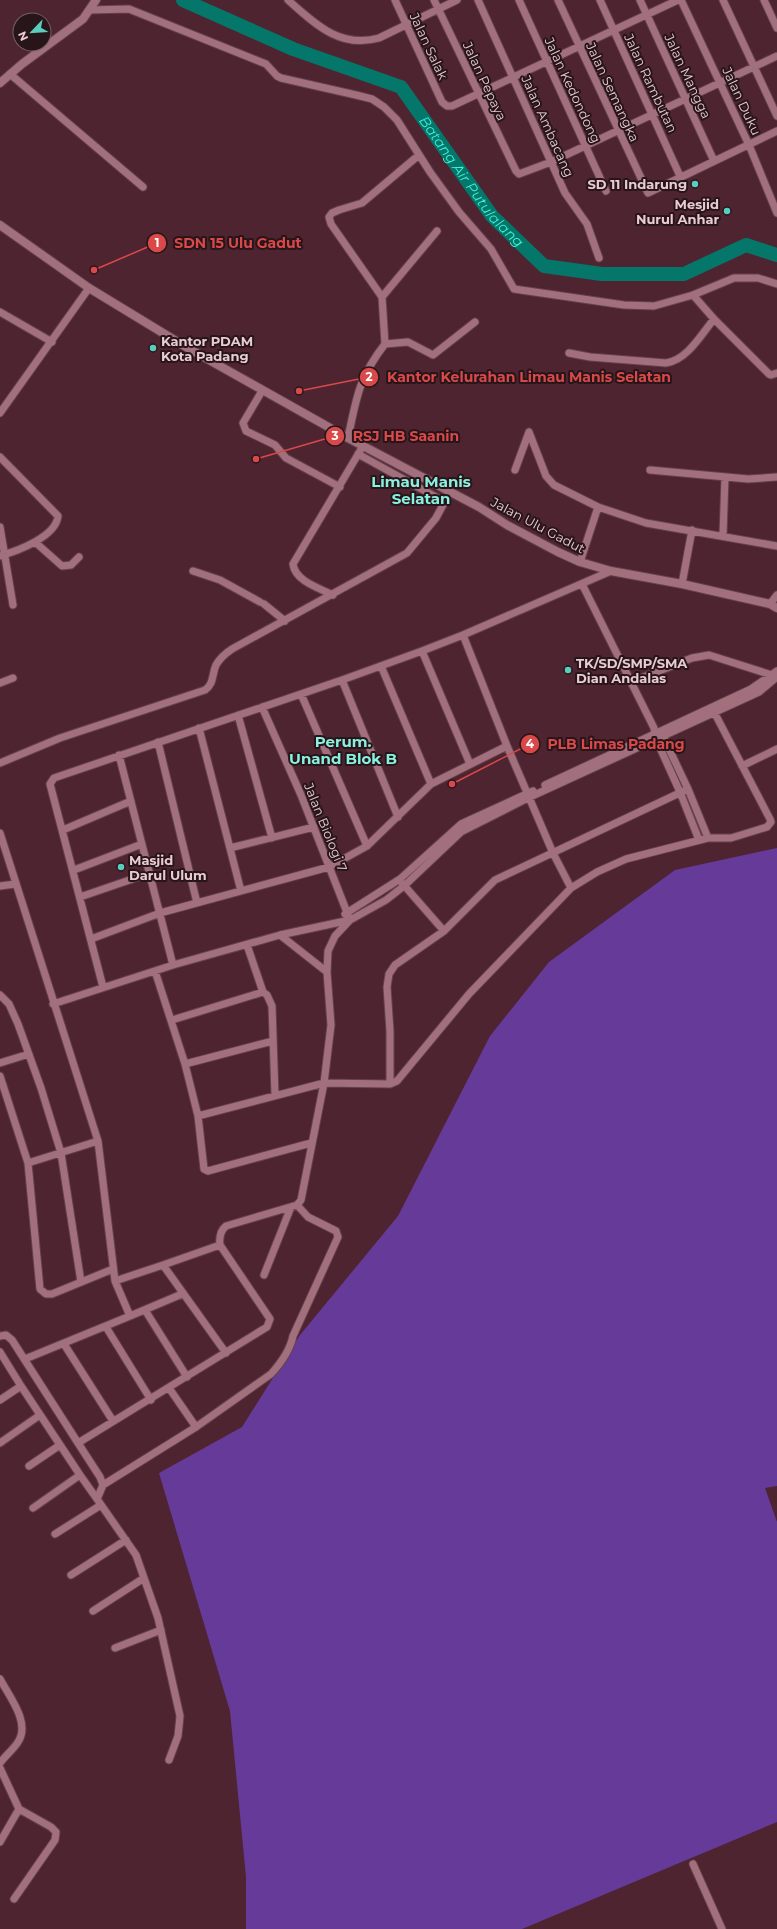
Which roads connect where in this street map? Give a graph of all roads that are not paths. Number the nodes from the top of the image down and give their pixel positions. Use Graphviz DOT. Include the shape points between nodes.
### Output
graph roads {
  1 [pos="96,0"];
  2 [pos="288,0"];
  3 [pos="395,0"];
  4 [pos="434,0"];
  5 [pos="457,0"];
  6 [pos="478,0"];
  7 [pos="519,0"];
  8 [pos="558,0"];
  9 [pos="600,0"];
  10 [pos="640,0"];
  11 [pos="678,0"];
  12 [pos="682,0"];
  13 [pos="723,0"];
  14 [pos="764,0"];
  15 [pos="438,8"];
  16 [pos="89,10"];
  17 [pos="647,15"];
  18 [pos="406,23"];
  19 [pos="777,28"];
  20 [pos="613,30"];
  21 [pos="579,46"];
  22 [pos="777,56"];
  23 [pos="547,61"];
  24 [pos="754,67"];
  25 [pos="10,74"];
  26 [pos="513,77"];
  27 [pos="0,83"];
  28 [pos="720,83"];
  29 [pos="477,93"];
  30 [pos="686,100"];
  31 [pos="652,115"];
  32 [pos="777,116"];
  33 [pos="618,131"];
  34 [pos="777,131"];
  35 [pos="749,145"];
  36 [pos="586,146"];
  37 [pos="419,155"];
  38 [pos="714,161"];
  39 [pos="551,162"];
  40 [pos="680,176"];
  41 [pos="143,187"];
  42 [pos="606,190"];
  43 [pos="777,213"];
  44 [pos="0,225"];
  45 [pos="437,231"];
  46 [pos="599,258"];
  47 [pos="777,284"];
  48 [pos="89,288"];
  49 [pos="693,295"];
  50 [pos="382,297"];
  51 [pos="0,312"];
  52 [pos="714,319"];
  53 [pos="475,322"];
  54 [pos="52,342"];
  55 [pos="385,344"];
  56 [pos="569,353"];
  57 [pos="777,373"];
  58 [pos="262,391"];
  59 [pos="0,412"];
  60 [pos="348,438"];
  61 [pos="363,446"];
  62 [pos="358,454"];
  63 [pos="0,457"];
  64 [pos="515,470"];
  65 [pos="650,470"];
  66 [pos="725,477"];
  67 [pos="777,477"];
  68 [pos="340,487"];
  69 [pos="450,492"];
  70 [pos="445,502"];
  71 [pos="598,507"];
  72 [pos="0,527"];
  73 [pos="692,530"];
  74 [pos="723,536"];
  75 [pos="35,542"];
  76 [pos="777,546"];
  77 [pos="2,556"];
  78 [pos="79,557"];
  79 [pos="580,562"];
  80 [pos="193,571"];
  81 [pos="611,571"];
  82 [pos="582,584"];
  83 [pos="682,584"];
  84 [pos="333,595"];
  85 [pos="777,595"];
  86 [pos="13,605"];
  87 [pos="773,606"];
  88 [pos="285,621"];
  89 [pos="463,635"];
  90 [pos="422,651"];
  91 [pos="381,666"];
  92 [pos="776,675"];
  93 [pos="13,678"];
  94 [pos="342,680"];
  95 [pos="631,682"];
  96 [pos="0,684"];
  97 [pos="301,694"];
  98 [pos="262,707"];
  99 [pos="713,710"];
  100 [pos="238,715"];
  101 [pos="199,728"];
  102 [pos="657,734"];
  103 [pos="158,742"];
  104 [pos="507,746"];
  105 [pos="777,749"];
  106 [pos="119,755"];
  107 [pos="0,763"];
  108 [pos="470,764"];
  109 [pos="742,766"];
  110 [pos="431,784"];
  111 [pos="688,789"];
  112 [pos="680,792"];
  113 [pos="529,795"];
  114 [pos="131,801"];
  115 [pos="398,817"];
  116 [pos="314,827"];
  117 [pos="63,830"];
  118 [pos="0,833"];
  119 [pos="272,838"];
  120 [pos="708,838"];
  121 [pos="699,840"];
  122 [pos="142,844"];
  123 [pos="367,846"];
  124 [pos="230,848"];
  125 [pos="553,853"];
  126 [pos="329,867"];
  127 [pos="74,870"];
  128 [pos="150,873"];
  129 [pos="400,879"];
  130 [pos="15,884"];
  131 [pos="0,886"];
  132 [pos="404,886"];
  133 [pos="571,888"];
  134 [pos="241,891"];
  135 [pos="80,897"];
  136 [pos="197,903"];
  137 [pos="347,912"];
  138 [pos="160,913"];
  139 [pos="350,920"];
  140 [pos="337,921"];
  141 [pos="444,931"];
  142 [pos="280,935"];
  143 [pos="91,938"];
  144 [pos="247,945"];
  145 [pos="173,965"];
  146 [pos="155,972"];
  147 [pos="326,972"];
  148 [pos="103,987"];
  149 [pos="263,992"];
  150 [pos="0,995"];
  151 [pos="53,1004"];
  152 [pos="172,1020"];
  153 [pos="273,1041"];
  154 [pos="29,1054"];
  155 [pos="0,1063"];
  156 [pos="185,1064"];
  157 [pos="0,1076"];
  158 [pos="324,1083"];
  159 [pos="390,1084"];
  160 [pos="275,1095"];
  161 [pos="198,1116"];
  162 [pos="98,1141"];
  163 [pos="311,1144"];
  164 [pos="61,1153"];
  165 [pos="28,1163"];
  166 [pos="294,1206"];
  167 [pos="220,1244"];
  168 [pos="163,1265"];
  169 [pos="113,1269"];
  170 [pos="264,1275"];
  171 [pos="115,1281"];
  172 [pos="81,1282"];
  173 [pos="182,1294"];
  174 [pos="145,1310"];
  175 [pos="130,1316"];
  176 [pos="106,1327"];
  177 [pos="0,1336"];
  178 [pos="64,1344"];
  179 [pos="226,1353"];
  180 [pos="1,1355"];
  181 [pos="25,1360"];
  182 [pos="187,1377"];
  183 [pos="21,1386"];
  184 [pos="169,1388"];
  185 [pos="0,1400"];
  186 [pos="151,1400"];
  187 [pos="40,1415"];
  188 [pos="113,1421"];
  189 [pos="196,1427"];
  190 [pos="0,1443"];
  191 [pos="78,1443"];
  192 [pos="60,1445"];
  193 [pos="29,1466"];
  194 [pos="80,1475"];
  195 [pos="104,1485"];
  196 [pos="99,1502"];
  197 [pos="33,1508"];
  198 [pos="55,1534"];
  199 [pos="126,1540"];
  200 [pos="71,1575"];
  201 [pos="144,1578"];
  202 [pos="93,1611"];
  203 [pos="161,1630"];
  204 [pos="115,1648"];
  205 [pos="0,1679"];
  206 [pos="169,1760"];
  207 [pos="0,1763"];
  208 [pos="0,1768"];
  209 [pos="19,1809"];
  210 [pos="1,1837"];
  211 [pos="693,1864"];
  212 [pos="14,1898"];
  213 [pos="722,1929"];
  1 -- 16 [label="street"];
  2 -- 18 [label="street" via="332,35 351,41 379,38"];
  3 -- 18 [label="street, Jalan Salak"];
  4 -- 15 [label="street, Jalan Pepaya"];
  5 -- 15 [label="street"];
  6 -- 26 [label="street, Jalan Ambacang"];
  7 -- 23 [label="street, Jalan Kedondong"];
  8 -- 21 [label="street, Jalan Semangka"];
  9 -- 20 [label="street, Jalan Rambutan"];
  10 -- 17 [label="street, Jalan Mangga"];
  11 -- 17 [label="street"];
  12 -- 28 [label="street, Jalan Duku"];
  13 -- 24 [label="street"];
  14 -- 19 [label="street"];
  15 -- 18 [label="street"];
  15 -- 29 [label="street, Jalan Pepaya"];
  16 -- 25 [label="street" via="83,19"];
  16 -- 37 [label="street" via="129,9 266,64 281,78 372,99 397,120"];
  17 -- 20 [label="street"];
  17 -- 30 [label="street, Jalan Mangga"];
  18 -- 29 [label="street, Jalan Salak" via="442,102 452,106"];
  20 -- 21 [label="street"];
  20 -- 31 [label="street, Jalan Rambutan"];
  21 -- 23 [label="street"];
  21 -- 33 [label="street, Jalan Semangka"];
  22 -- 24 [label="street"];
  23 -- 26 [label="street"];
  23 -- 36 [label="street, Jalan Kedondong"];
  24 -- 28 [label="street"];
  24 -- 32 [label="street"];
  25 -- 27 [label="street"];
  25 -- 41 [label="street"];
  26 -- 29 [label="street"];
  26 -- 39 [label="street, Jalan Ambacang"];
  28 -- 30 [label="street"];
  28 -- 35 [label="street, Jalan Duku"];
  29 -- 39 [label="street, Jalan Pepaya" via="516,171 522,174"];
  30 -- 31 [label="street"];
  30 -- 38 [label="street, Jalan Mangga"];
  31 -- 33 [label="street"];
  31 -- 40 [label="street, Jalan Rambutan"];
  33 -- 36 [label="street"];
  33 -- 40 [label="street, Jalan Semangka" via="648,193"];
  34 -- 35 [label="street"];
  35 -- 38 [label="street"];
  35 -- 43 [label="street, Jalan Duku"];
  36 -- 39 [label="street"];
  36 -- 42 [label="street, Jalan Kedondong"];
  37 -- 49 [label="street" via="468,225 491,249 514,289 624,305 654,306"];
  37 -- 50 [label="street" via="364,202 332,213 329,217 331,224"];
  38 -- 40 [label="street"];
  39 -- 46 [label="street, Jalan Ambacang" via="569,201 587,224"];
  44 -- 48 [label="street, Jalan Ulu Gadut"];
  45 -- 50 [label="street"];
  47 -- 49 [label="street" via="758,278 734,278"];
  48 -- 54 [label="street"];
  48 -- 58 [label="street, Jalan Ulu Gadut"];
  49 -- 52 [label="street"];
  50 -- 55 [label="street"];
  51 -- 54 [label="street"];
  52 -- 56 [label="street" via="690,349 672,362 590,357"];
  52 -- 57 [label="street" via="769,374"];
  53 -- 55 [label="street" via="433,355 408,342"];
  54 -- 59 [label="street"];
  55 -- 60 [label="street" via="362,379"];
  58 -- 60 [label="street, Jalan Ulu Gadut"];
  58 -- 68 [label="street" via="243,423 246,431 275,445 286,458"];
  60 -- 61 [label="street, Jalan Ulu Gadut"];
  61 -- 62 [label="street"];
  61 -- 69 [label="street, Jalan Ulu Gadut"];
  62 -- 68 [label="street"];
  62 -- 70 [label="street"];
  63 -- 75 [label="street" via="58,516 51,528"];
  64 -- 71 [label="street" via="529,432 546,476 554,485"];
  65 -- 66 [label="street"];
  66 -- 67 [label="street"];
  66 -- 74 [label="street"];
  68 -- 84 [label="street" via="293,564 299,577"];
  69 -- 70 [label="street"];
  69 -- 79 [label="street, Jalan Ulu Gadut" via="506,525"];
  70 -- 84 [label="street" via="436,518 407,553"];
  71 -- 73 [label="street" via="646,523"];
  71 -- 79 [label="street"];
  72 -- 77 [label="street"];
  73 -- 74 [label="street"];
  73 -- 83 [label="street"];
  74 -- 76 [label="street"];
  75 -- 77 [label="street"];
  75 -- 78 [label="street" via="62,566 71,565"];
  77 -- 86 [label="street"];
  79 -- 81 [label="street, Jalan Ulu Gadut"];
  80 -- 88 [label="street" via="220,580 262,603"];
  81 -- 82 [label="street"];
  81 -- 83 [label="street, Jalan Ulu Gadut"];
  82 -- 89 [label="street"];
  82 -- 95 [label="street"];
  83 -- 87 [label="street, Jalan Ulu Gadut"];
  84 -- 88 [label="street"];
  85 -- 87 [label="street"];
  88 -- 107 [label="street" via="227,653 216,665 211,683 205,690 60,738"];
  89 -- 90 [label="street"];
  89 -- 104 [label="street"];
  90 -- 91 [label="street"];
  90 -- 108 [label="street"];
  91 -- 94 [label="street"];
  91 -- 110 [label="street"];
  92 -- 95 [label="street" via="709,655"];
  92 -- 99 [label="street"];
  93 -- 96 [label="street"];
  94 -- 97 [label="street"];
  94 -- 115 [label="street"];
  95 -- 102 [label="street"];
  97 -- 98 [label="street"];
  97 -- 123 [label="street"];
  98 -- 100 [label="street"];
  98 -- 116 [label="street, Jalan Biologi 7"];
  99 -- 102 [label="street"];
  99 -- 109 [label="street"];
  100 -- 101 [label="street"];
  100 -- 119 [label="street"];
  101 -- 103 [label="street"];
  101 -- 124 [label="street"];
  102 -- 111 [label="street"];
  102 -- 112 [label="street"];
  102 -- 113 [label="street"];
  103 -- 106 [label="street"];
  103 -- 136 [label="street"];
  104 -- 108 [label="street"];
  104 -- 113 [label="street"];
  105 -- 109 [label="street"];
  106 -- 114 [label="street"];
  106 -- 117 [label="street" via="54,778 50,784"];
  108 -- 110 [label="street"];
  109 -- 120 [label="street" via="770,822 767,827 731,838"];
  110 -- 115 [label="street"];
  111 -- 112 [label="street"];
  111 -- 120 [label="street"];
  112 -- 121 [label="street"];
  112 -- 125 [label="street"];
  113 -- 125 [label="street"];
  113 -- 129 [label="street" via="461,824"];
  113 -- 132 [label="street" via="461,832"];
  114 -- 117 [label="street"];
  114 -- 122 [label="street"];
  115 -- 123 [label="street"];
  116 -- 119 [label="street"];
  116 -- 126 [label="street, Jalan Biologi 7"];
  117 -- 127 [label="street"];
  118 -- 130 [label="street"];
  119 -- 124 [label="street"];
  120 -- 121 [label="street"];
  121 -- 133 [label="street" via="626,859 597,872"];
  122 -- 127 [label="street"];
  122 -- 128 [label="street"];
  123 -- 126 [label="street"];
  124 -- 134 [label="street"];
  125 -- 133 [label="street"];
  125 -- 141 [label="street" via="494,880"];
  126 -- 134 [label="street"];
  126 -- 137 [label="street, Jalan Biologi 7"];
  127 -- 135 [label="street"];
  128 -- 135 [label="street"];
  128 -- 138 [label="street"];
  129 -- 132 [label="street"];
  129 -- 137 [label="street"];
  130 -- 131 [label="street"];
  130 -- 151 [label="street"];
  132 -- 139 [label="street" via="386,900"];
  132 -- 141 [label="street"];
  133 -- 159 [label="street" via="469,994 400,1079"];
  134 -- 136 [label="street"];
  135 -- 143 [label="street"];
  136 -- 138 [label="street"];
  137 -- 139 [label="street, Jalan Biologi 7"];
  137 -- 140 [label="street"];
  138 -- 143 [label="street"];
  138 -- 145 [label="street"];
  139 -- 140 [label="street"];
  139 -- 147 [label="street" via="335,936 328,951"];
  140 -- 142 [label="street"];
  141 -- 159 [label="street" via="395,965 389,974 387,987"];
  142 -- 144 [label="street"];
  142 -- 147 [label="street"];
  143 -- 148 [label="street"];
  144 -- 145 [label="street"];
  144 -- 149 [label="street"];
  145 -- 146 [label="street"];
  146 -- 148 [label="street"];
  146 -- 152 [label="street"];
  147 -- 158 [label="street" via="331,1025"];
  148 -- 151 [label="street"];
  149 -- 152 [label="street"];
  149 -- 153 [label="street" via="272,1006"];
  150 -- 154 [label="street" via="9,1004"];
  151 -- 162 [label="street"];
  152 -- 156 [label="street"];
  153 -- 156 [label="street"];
  153 -- 160 [label="street"];
  154 -- 155 [label="street"];
  154 -- 164 [label="street"];
  156 -- 161 [label="street"];
  157 -- 165 [label="street"];
  158 -- 159 [label="street"];
  158 -- 160 [label="street"];
  158 -- 163 [label="street"];
  160 -- 161 [label="street"];
  161 -- 163 [label="street" via="206,1170"];
  162 -- 164 [label="street"];
  162 -- 169 [label="street"];
  163 -- 166 [label="street" via="301,1200"];
  164 -- 165 [label="street"];
  164 -- 172 [label="street"];
  165 -- 172 [label="street" via="40,1289 46,1294 52,1294"];
  166 -- 167 [label="street" via="226,1226 222,1229"];
  166 -- 170 [label="street"];
  166 -- 189 [label="street" via="308,1217 336,1230 338,1237 293,1336 291,1347 271,1374"];
  167 -- 168 [label="street"];
  167 -- 179 [label="street" via="270,1319 267,1326"];
  168 -- 171 [label="street"];
  168 -- 173 [label="street"];
  169 -- 171 [label="street"];
  169 -- 172 [label="street"];
  171 -- 175 [label="street"];
  173 -- 174 [label="street"];
  173 -- 179 [label="street"];
  174 -- 175 [label="street"];
  174 -- 182 [label="street"];
  175 -- 176 [label="street"];
  176 -- 178 [label="street"];
  176 -- 186 [label="street"];
  177 -- 181 [label="street" via="6,1335 12,1340"];
  178 -- 181 [label="street"];
  178 -- 188 [label="street"];
  179 -- 182 [label="street"];
  180 -- 183 [label="street"];
  181 -- 191 [label="street"];
  182 -- 184 [label="street"];
  183 -- 185 [label="street"];
  183 -- 187 [label="street"];
  184 -- 186 [label="street"];
  184 -- 189 [label="street"];
  186 -- 188 [label="street"];
  187 -- 190 [label="street"];
  187 -- 192 [label="street"];
  188 -- 191 [label="street"];
  189 -- 195 [label="street"];
  191 -- 195 [label="street"];
  192 -- 193 [label="street"];
  192 -- 194 [label="street"];
  194 -- 196 [label="street"];
  194 -- 197 [label="street"];
  195 -- 196 [label="street"];
  196 -- 198 [label="street"];
  196 -- 199 [label="street"];
  199 -- 200 [label="street"];
  199 -- 201 [label="street" via="136,1554"];
  201 -- 202 [label="street"];
  201 -- 203 [label="street"];
  203 -- 204 [label="street"];
  203 -- 206 [label="street" via="180,1716 178,1736"];
  205 -- 207 [label="street" via="21,1719 21,1734 18,1742"];
  208 -- 209 [label="street"];
  209 -- 210 [label="street"];
  209 -- 212 [label="street" via="56,1832 55,1840"];
  211 -- 213 [label="street"];
}
